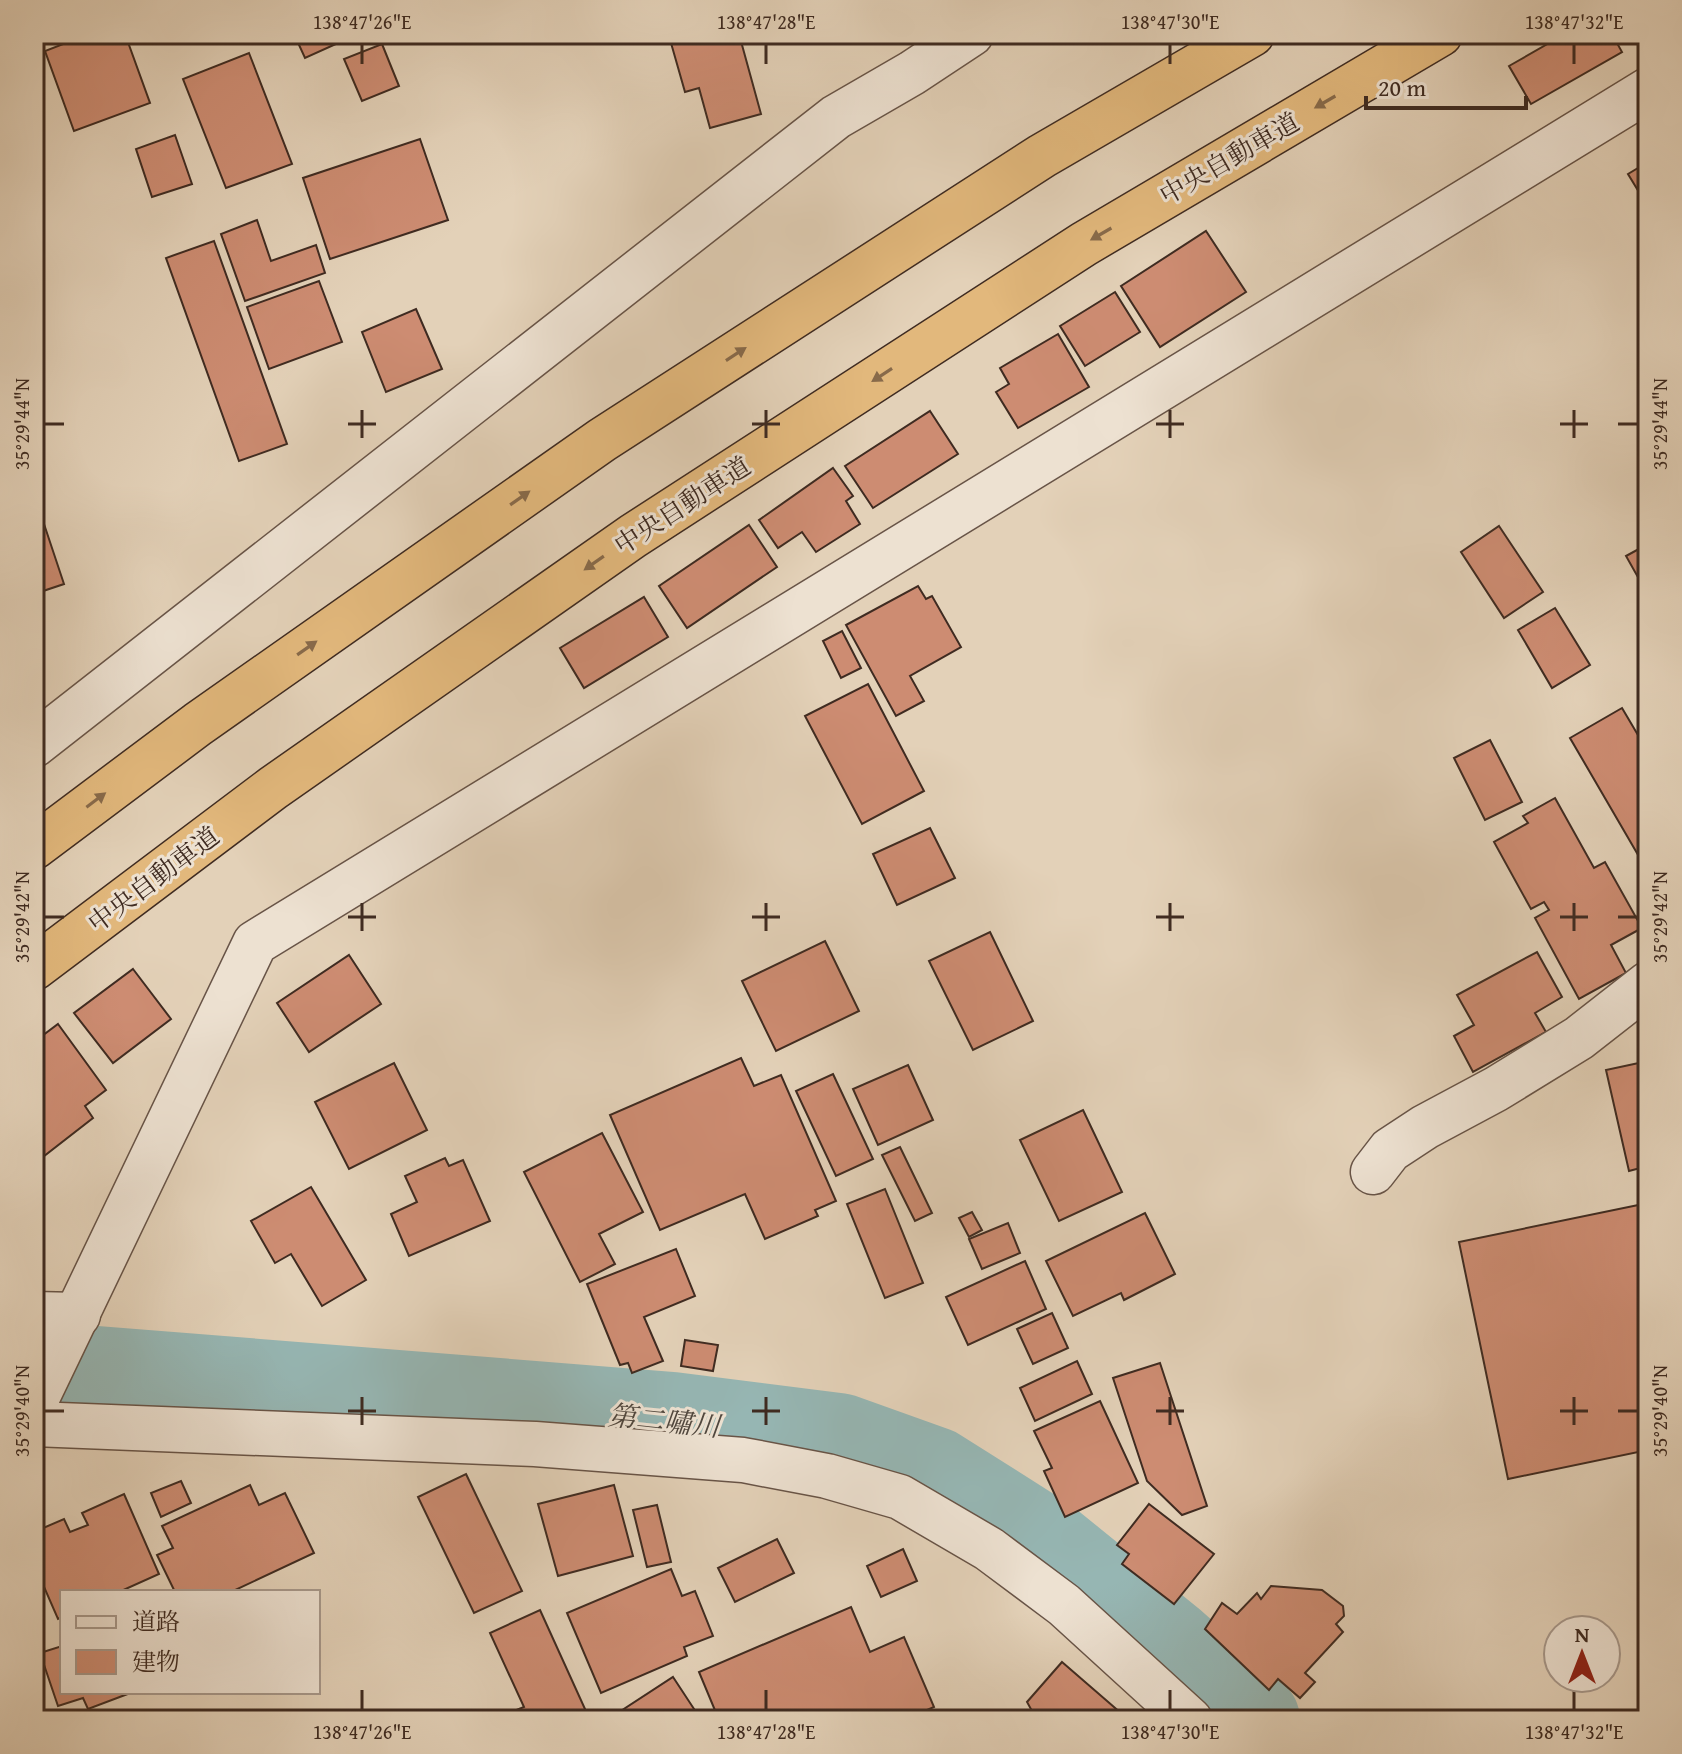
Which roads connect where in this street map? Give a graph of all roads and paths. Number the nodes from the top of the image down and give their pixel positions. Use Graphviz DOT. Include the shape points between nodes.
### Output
graph roads {
  1 [pos="971,34"];
  2 [pos="1252,34"];
  3 [pos="1440,34"];
  4 [pos="1648,90"];
  5 [pos="34,745"];
  6 [pos="34,847"];
  7 [pos="34,968"];
  8 [pos="1648,984"];
  9 [pos="1373,1172"];
  10 [pos="34,1314"];
  11 [pos="71,1330"];
  12 [pos="34,1410"];
  13 [pos="1190,1720"];
  1 -- 5 [label="street" via="836,117"];
  6 -- 2 [label="highway, one-way" via="198,724 602,440 1042,156"];
  3 -- 7 [label="highway, 中央自動車道, one-way" via="1084,244 633,536 273,788"];
  4 -- 11 [label="street" via="255,943"];
  8 -- 9 [label="street" via="1579,1038 1390,1150"];
  10 -- 11 [label="street"];
  11 -- 12 [label="street"];
  12 -- 13 [label="street" via="743,1460 827,1476 900,1497 989,1549 1064,1605"];
}
